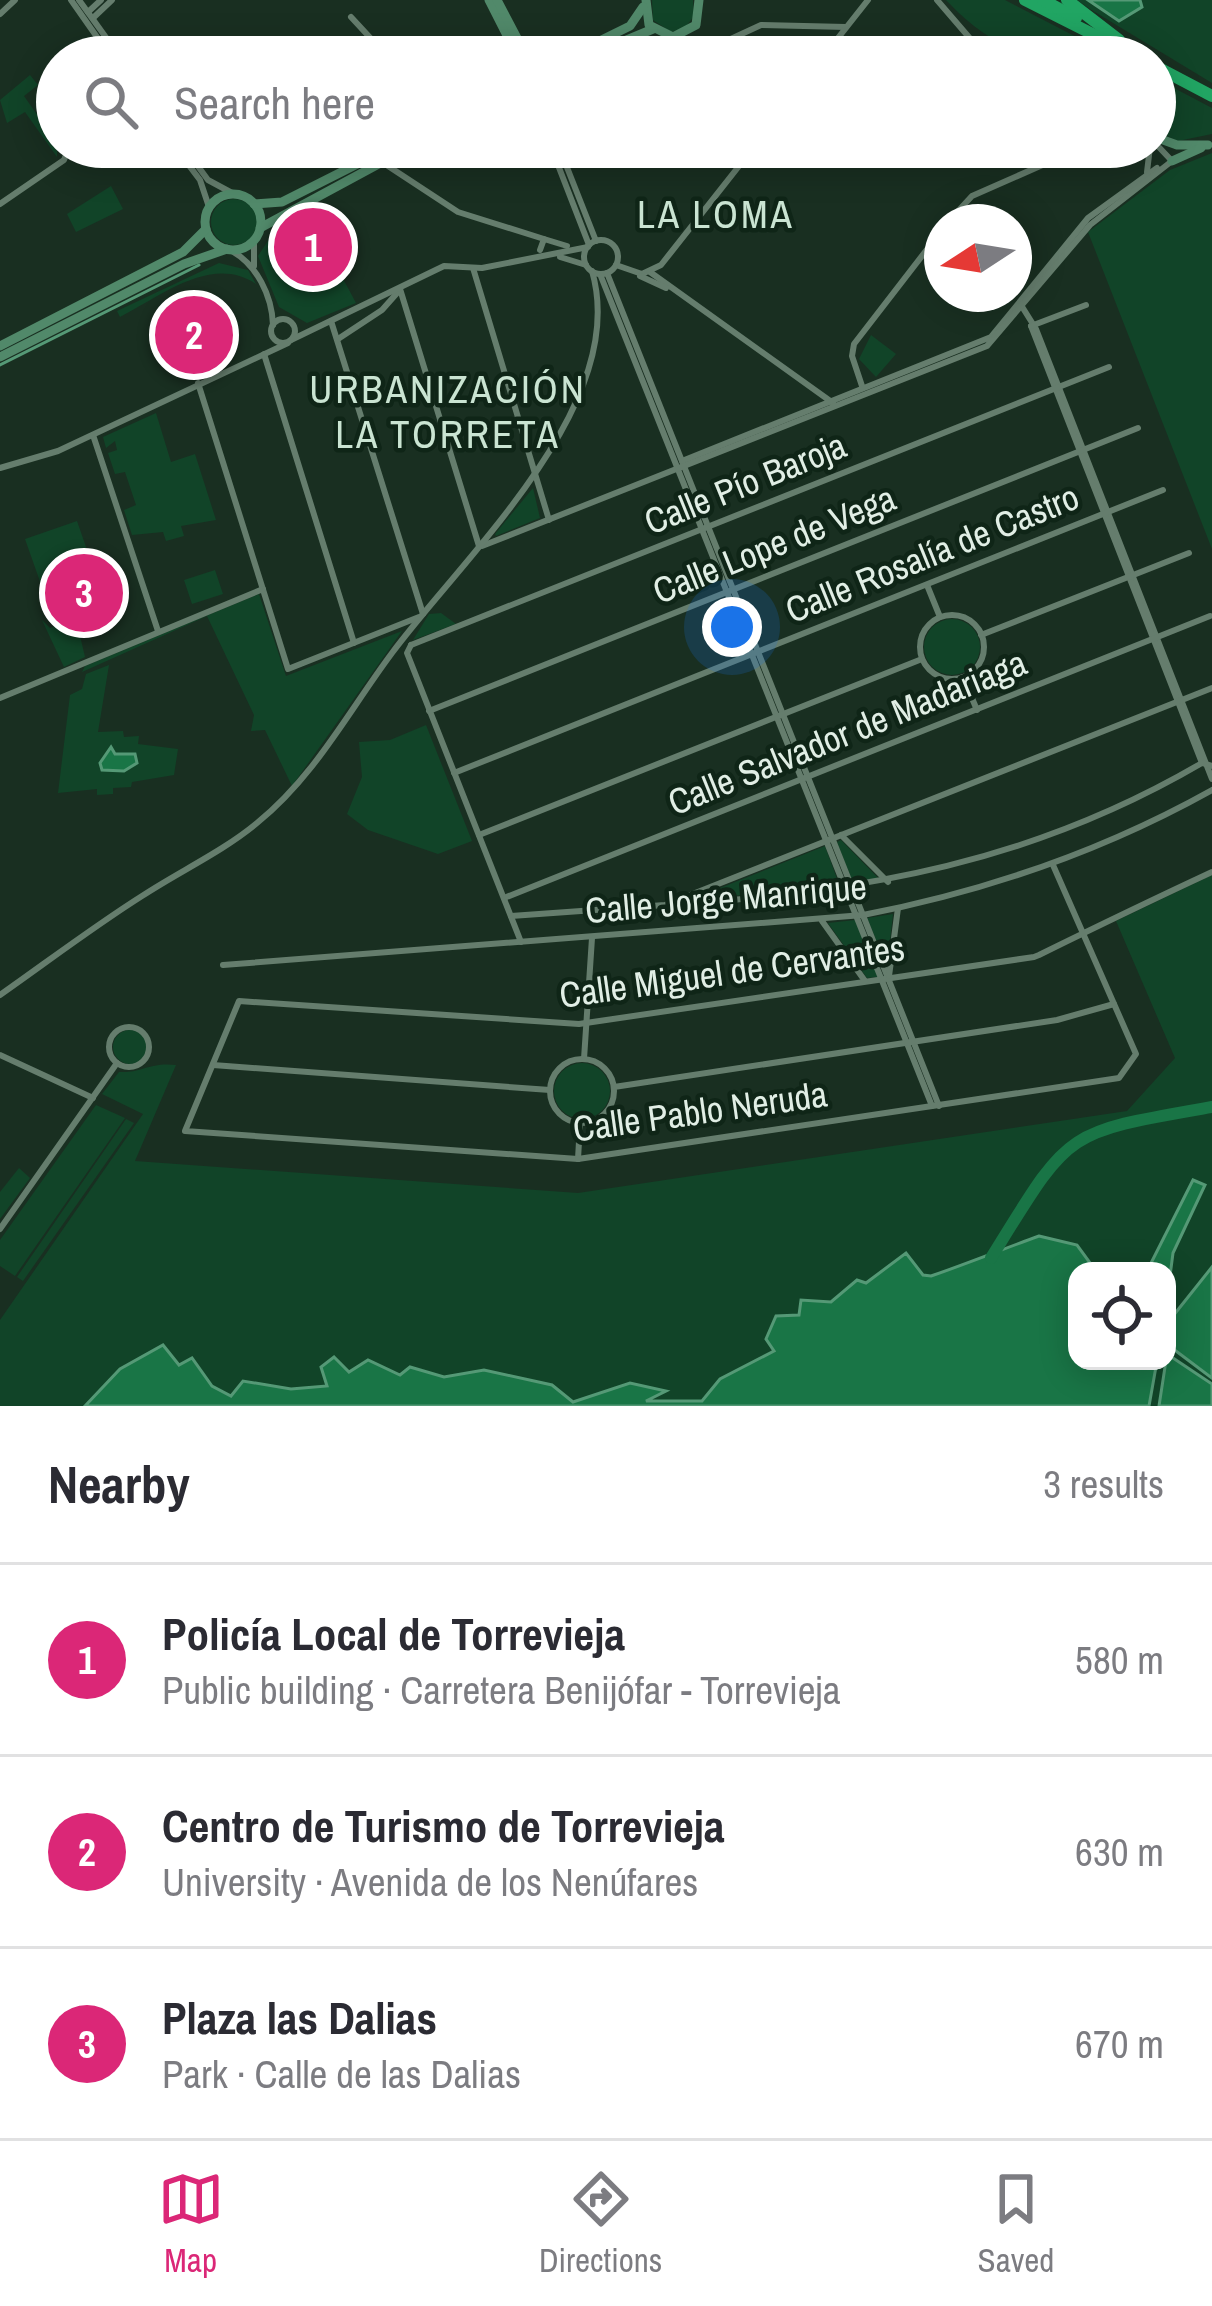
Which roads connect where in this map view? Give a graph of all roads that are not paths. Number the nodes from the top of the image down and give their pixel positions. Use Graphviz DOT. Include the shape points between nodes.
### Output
graph roads {
  1 [pos="15,0"];
  2 [pos="75,0"];
  3 [pos="101,0"];
  4 [pos="112,0"];
  5 [pos="493,0"];
  6 [pos="868,0"];
  7 [pos="937,0"];
  8 [pos="1024,0"];
  9 [pos="1043,0"];
  10 [pos="1066,0"];
  11 [pos="645,1"];
  12 [pos="701,2"];
  13 [pos="0,14"];
  14 [pos="88,16"];
  15 [pos="351,17"];
  16 [pos="846,28"];
  17 [pos="653,29"];
  18 [pos="692,29"];
  19 [pos="102,36"];
  20 [pos="369,36"];
  21 [pos="510,36"];
  22 [pos="610,36"];
  23 [pos="636,36"];
  24 [pos="671,36"];
  25 [pos="676,36"];
  26 [pos="695,36"];
  27 [pos="732,36"];
  28 [pos="840,36"];
  29 [pos="967,36"];
  30 [pos="1099,36"];
  31 [pos="1106,36"];
  32 [pos="1114,36"];
  33 [pos="1176,77"];
  34 [pos="1212,96"];
  35 [pos="1210,144"];
  36 [pos="1176,145"];
  37 [pos="1176,159"];
  38 [pos="52,168"];
  39 [pos="193,168"];
  40 [pos="198,168"];
  41 [pos="350,168"];
  42 [pos="371,168"];
  43 [pos="391,168"];
  44 [pos="563,168"];
  45 [pos="737,168"];
  46 [pos="1027,168"];
  47 [pos="1148,168"];
  48 [pos="1156,168"];
  49 [pos="1163,168"];
  50 [pos="1147,172"];
  51 [pos="234,194"];
  52 [pos="254,203"];
  53 [pos="0,204"];
  54 [pos="965,204"];
  55 [pos="209,206"];
  56 [pos="260,228"];
  57 [pos="206,229"];
  58 [pos="544,239"];
  59 [pos="254,240"];
  60 [pos="591,245"];
  61 [pos="566,246"];
  62 [pos="228,250"];
  63 [pos="540,250"];
  64 [pos="924,253"];
  65 [pos="551,257"];
  66 [pos="616,265"];
  67 [pos="473,268"];
  68 [pos="254,270"];
  69 [pos="596,271"];
  70 [pos="650,272"];
  71 [pos="635,274"];
  72 [pos="400,289"];
  73 [pos="1032,289"];
  74 [pos="1032,290"];
  75 [pos="690,301"];
  76 [pos="270,302"];
  77 [pos="1085,305"];
  78 [pos="1013,312"];
  79 [pos="1014,312"];
  80 [pos="1024,312"];
  81 [pos="331,321"];
  82 [pos="290,322"];
  83 [pos="322,325"];
  84 [pos="1031,326"];
  85 [pos="272,327"];
  86 [pos="337,340"];
  87 [pos="290,342"];
  88 [pos="0,346"];
  89 [pos="260,354"];
  90 [pos="0,358"];
  91 [pos="1109,367"];
  92 [pos="856,370"];
  93 [pos="878,382"];
  94 [pos="199,383"];
  95 [pos="1056,388"];
  96 [pos="864,391"];
  97 [pos="849,394"];
  98 [pos="833,403"];
  99 [pos="1138,428"];
  100 [pos="93,434"];
  101 [pos="1081,451"];
  102 [pos="681,465"];
  103 [pos="0,468"];
  104 [pos="536,476"];
  105 [pos="1163,490"];
  106 [pos="1106,513"];
  107 [pos="549,520"];
  108 [pos="705,528"];
  109 [pos="479,546"];
  110 [pos="1189,553"];
  111 [pos="1131,576"];
  112 [pos="927,584"];
  113 [pos="263,589"];
  114 [pos="730,591"];
  115 [pos="422,615"];
  116 [pos="1210,616"];
  117 [pos="940,617"];
  118 [pos="158,631"];
  119 [pos="981,635"];
  120 [pos="405,636"];
  121 [pos="1156,638"];
  122 [pos="354,643"];
  123 [pos="411,645"];
  124 [pos="755,653"];
  125 [pos="922,659"];
  126 [pos="963,677"];
  127 [pos="1212,688"];
  128 [pos="0,698"];
  129 [pos="1180,700"];
  130 [pos="976,710"];
  131 [pos="430,711"];
  132 [pos="780,716"];
  133 [pos="1207,764"];
  134 [pos="454,773"];
  135 [pos="805,778"];
  136 [pos="1212,779"];
  137 [pos="1212,790"];
  138 [pos="479,836"];
  139 [pos="833,838"];
  140 [pos="1053,865"];
  141 [pos="1212,872"];
  142 [pos="888,882"];
  143 [pos="849,888"];
  144 [pos="504,898"];
  145 [pos="665,905"];
  146 [pos="898,908"];
  147 [pos="511,916"];
  148 [pos="860,916"];
  149 [pos="821,921"];
  150 [pos="1083,934"];
  151 [pos="592,938"];
  152 [pos="522,944"];
  153 [pos="223,965"];
  154 [pos="885,978"];
  155 [pos="866,981"];
  156 [pos="0,995"];
  157 [pos="1114,1004"];
  158 [pos="586,1023"];
  159 [pos="910,1042"];
  160 [pos="0,1055"];
  161 [pos="584,1059"];
  162 [pos="212,1065"];
  163 [pos="116,1066"];
  164 [pos="614,1087"];
  165 [pos="550,1090"];
  166 [pos="93,1098"];
  167 [pos="936,1106"];
  168 [pos="580,1124"];
  169 [pos="578,1159"];
  170 [pos="0,1229"];
  1 -- 13 [label="street"];
  2 -- 14 [label="street"];
  3 -- 14 [label="street"];
  4 -- 14 [label="street"];
  5 -- 21 [label="main road"];
  6 -- 16 [label="street"];
  7 -- 29 [label="street"];
  8 -- 30 [label="highway"];
  9 -- 31 [label="highway"];
  10 -- 32 [label="highway"];
  11 -- 17 [label="main road"];
  11 -- 22 [label="main road" via="630,26"];
  12 -- 18 [label="main road"];
  14 -- 19 [label="street"];
  15 -- 20 [label="street"];
  16 -- 27 [label="street" via="761,25"];
  16 -- 28 [label="street"];
  17 -- 23 [label="main road"];
  17 -- 24 [label="main road"];
  18 -- 25 [label="main road"];
  18 -- 26 [label="street"];
  33 -- 34 [label="highway"];
  35 -- 36 [label="main road"];
  35 -- 37 [label="main road"];
  38 -- 53 [label="street"];
  39 -- 55 [label="street"];
  40 -- 51 [label="street"];
  41 -- 52 [label="main road" via="284,202"];
  42 -- 56 [label="main road"];
  43 -- 58 [label="street" via="458,212"];
  44 -- 60 [label="street"];
  45 -- 70 [label="street"];
  46 -- 54 [label="street"];
  47 -- 50 [label="street"];
  48 -- 50 [label="street"];
  49 -- 74 [label="street" via="1090,225"];
  50 -- 73 [label="street" via="1088,218"];
  51 -- 52 [label="main road"];
  51 -- 55 [label="main road"];
  52 -- 56 [label="main road"];
  55 -- 57 [label="main road"];
  56 -- 59 [label="main road"];
  57 -- 62 [label="main road"];
  57 -- 88 [label="main road" via="183,252"];
  58 -- 61 [label="street"];
  58 -- 63 [label="street"];
  59 -- 62 [label="main road"];
  59 -- 68 [label="street"];
  60 -- 65 [label="street"];
  60 -- 66 [label="street" via="614,247"];
  60 -- 69 [label="street"];
  62 -- 68 [label="street"];
  62 -- 90 [label="main road"];
  64 -- 92 [label="street" via="854,344"];
  65 -- 67 [label="street"];
  65 -- 69 [label="street"];
  66 -- 69 [label="street"];
  66 -- 71 [label="street"];
  67 -- 72 [label="street" via="444,266"];
  67 -- 104 [label="street"];
  68 -- 76 [label="street"];
  69 -- 102 [label="street"];
  69 -- 104 [label="street" via="599,304 586,367"];
  70 -- 71 [label="street"];
  70 -- 75 [label="street"];
  71 -- 75 [label="street"];
  72 -- 81 [label="street"];
  72 -- 86 [label="street"];
  72 -- 109 [label="street"];
  75 -- 98 [label="street"];
  76 -- 82 [label="street"];
  76 -- 85 [label="street"];
  77 -- 84 [label="street"];
  78 -- 93 [label="street" via="991,337"];
  79 -- 96 [label="street" via="987,346"];
  80 -- 84 [label="street"];
  81 -- 83 [label="street"];
  81 -- 86 [label="street"];
  82 -- 83 [label="street"];
  82 -- 85 [label="street"];
  82 -- 87 [label="street"];
  83 -- 87 [label="street"];
  84 -- 95 [label="street"];
  85 -- 87 [label="street" via="277,341"];
  85 -- 89 [label="street"];
  86 -- 115 [label="street"];
  87 -- 89 [label="street"];
  89 -- 94 [label="street"];
  89 -- 122 [label="street"];
  91 -- 95 [label="street, Calle Pío Baroja"];
  92 -- 93 [label="street"];
  92 -- 96 [label="street"];
  92 -- 97 [label="street"];
  93 -- 96 [label="street"];
  94 -- 100 [label="street"];
  94 -- 113 [label="street"];
  95 -- 101 [label="street"];
  95 -- 108 [label="street, Calle Pío Baroja"];
  96 -- 97 [label="street"];
  96 -- 98 [label="street"];
  97 -- 98 [label="street"];
  98 -- 102 [label="street"];
  99 -- 101 [label="street, Calle Lope de Vega"];
  100 -- 103 [label="street"];
  100 -- 118 [label="street"];
  101 -- 106 [label="street"];
  101 -- 114 [label="street, Calle Lope de Vega"];
  102 -- 107 [label="street"];
  102 -- 108 [label="street"];
  104 -- 107 [label="street"];
  104 -- 109 [label="street"];
  105 -- 106 [label="street, Calle Rosalía de Castro"];
  106 -- 111 [label="street"];
  106 -- 112 [label="street, Calle Rosalía de Castro"];
  107 -- 109 [label="street"];
  108 -- 114 [label="street"];
  108 -- 123 [label="street, Calle Pío Baroja"];
  109 -- 115 [label="street"];
  110 -- 111 [label="street"];
  111 -- 119 [label="street"];
  111 -- 121 [label="street"];
  112 -- 117 [label="street"];
  112 -- 124 [label="street, Calle Rosalía de Castro"];
  113 -- 118 [label="street"];
  113 -- 122 [label="street" via="288,669"];
  114 -- 124 [label="street"];
  114 -- 131 [label="street, Calle Lope de Vega"];
  115 -- 120 [label="street"];
  115 -- 122 [label="street"];
  116 -- 121 [label="street, Calle Salvador de Madariaga"];
  117 -- 119 [label="street" via="964,617"];
  117 -- 125 [label="street" via="924,631"];
  118 -- 128 [label="street"];
  119 -- 126 [label="street" via="980,663"];
  120 -- 123 [label="street"];
  120 -- 156 [label="street" via="303,781 257,824"];
  121 -- 129 [label="street"];
  121 -- 130 [label="street, Calle Salvador de Madariaga"];
  123 -- 131 [label="street" via="407,653"];
  124 -- 132 [label="street"];
  124 -- 134 [label="street, Calle Rosalía de Castro"];
  125 -- 126 [label="street" via="942,678"];
  125 -- 132 [label="street"];
  126 -- 130 [label="street"];
  127 -- 129 [label="street"];
  129 -- 133 [label="street"];
  129 -- 139 [label="street"];
  130 -- 135 [label="street, Calle Salvador de Madariaga"];
  131 -- 134 [label="street"];
  132 -- 135 [label="street"];
  132 -- 138 [label="street"];
  133 -- 136 [label="street"];
  133 -- 142 [label="street" via="1058,834"];
  134 -- 138 [label="street"];
  135 -- 139 [label="street"];
  135 -- 144 [label="street, Calle Salvador de Madariaga"];
  137 -- 140 [label="street, Calle Jorge Manrique"];
  138 -- 144 [label="street"];
  139 -- 142 [label="street"];
  139 -- 143 [label="street"];
  139 -- 145 [label="street"];
  140 -- 146 [label="street, Calle Jorge Manrique"];
  140 -- 150 [label="street"];
  141 -- 150 [label="street, Calle Miguel de Cervantes"];
  142 -- 143 [label="street"];
  143 -- 145 [label="street"];
  143 -- 148 [label="street"];
  144 -- 147 [label="street"];
  145 -- 147 [label="street"];
  146 -- 148 [label="street, Calle Jorge Manrique"];
  146 -- 154 [label="street"];
  147 -- 152 [label="street"];
  148 -- 149 [label="street, Calle Jorge Manrique"];
  148 -- 154 [label="street"];
  149 -- 151 [label="street, Calle Jorge Manrique"];
  149 -- 155 [label="street"];
  150 -- 154 [label="street, Calle Miguel de Cervantes" via="1034,957"];
  150 -- 157 [label="street"];
  151 -- 152 [label="street, Calle Jorge Manrique"];
  151 -- 158 [label="street"];
  152 -- 153 [label="street, Calle Jorge Manrique"];
  154 -- 155 [label="street, Calle Miguel de Cervantes"];
  154 -- 159 [label="street"];
  155 -- 158 [label="street, Calle Miguel de Cervantes"];
  157 -- 159 [label="street"];
  157 -- 167 [label="street, Calle Pablo Neruda" via="1136,1054 1119,1078"];
  158 -- 161 [label="street"];
  158 -- 162 [label="street, Calle Miguel de Cervantes" via="239,1001"];
  159 -- 164 [label="street"];
  159 -- 167 [label="street"];
  160 -- 166 [label="street"];
  161 -- 164 [label="street" via="607,1070"];
  161 -- 165 [label="street" via="558,1070"];
  162 -- 165 [label="street"];
  162 -- 169 [label="street, Calle Pablo Neruda" via="184,1131"];
  163 -- 163 [label="street" via="146,1059 142,1031 114,1034"];
  163 -- 166 [label="street"];
  164 -- 168 [label="street" via="603,1116"];
  165 -- 168 [label="street" via="560,1115"];
  166 -- 170 [label="street"];
  167 -- 169 [label="street, Calle Pablo Neruda"];
  168 -- 169 [label="street"];
}
